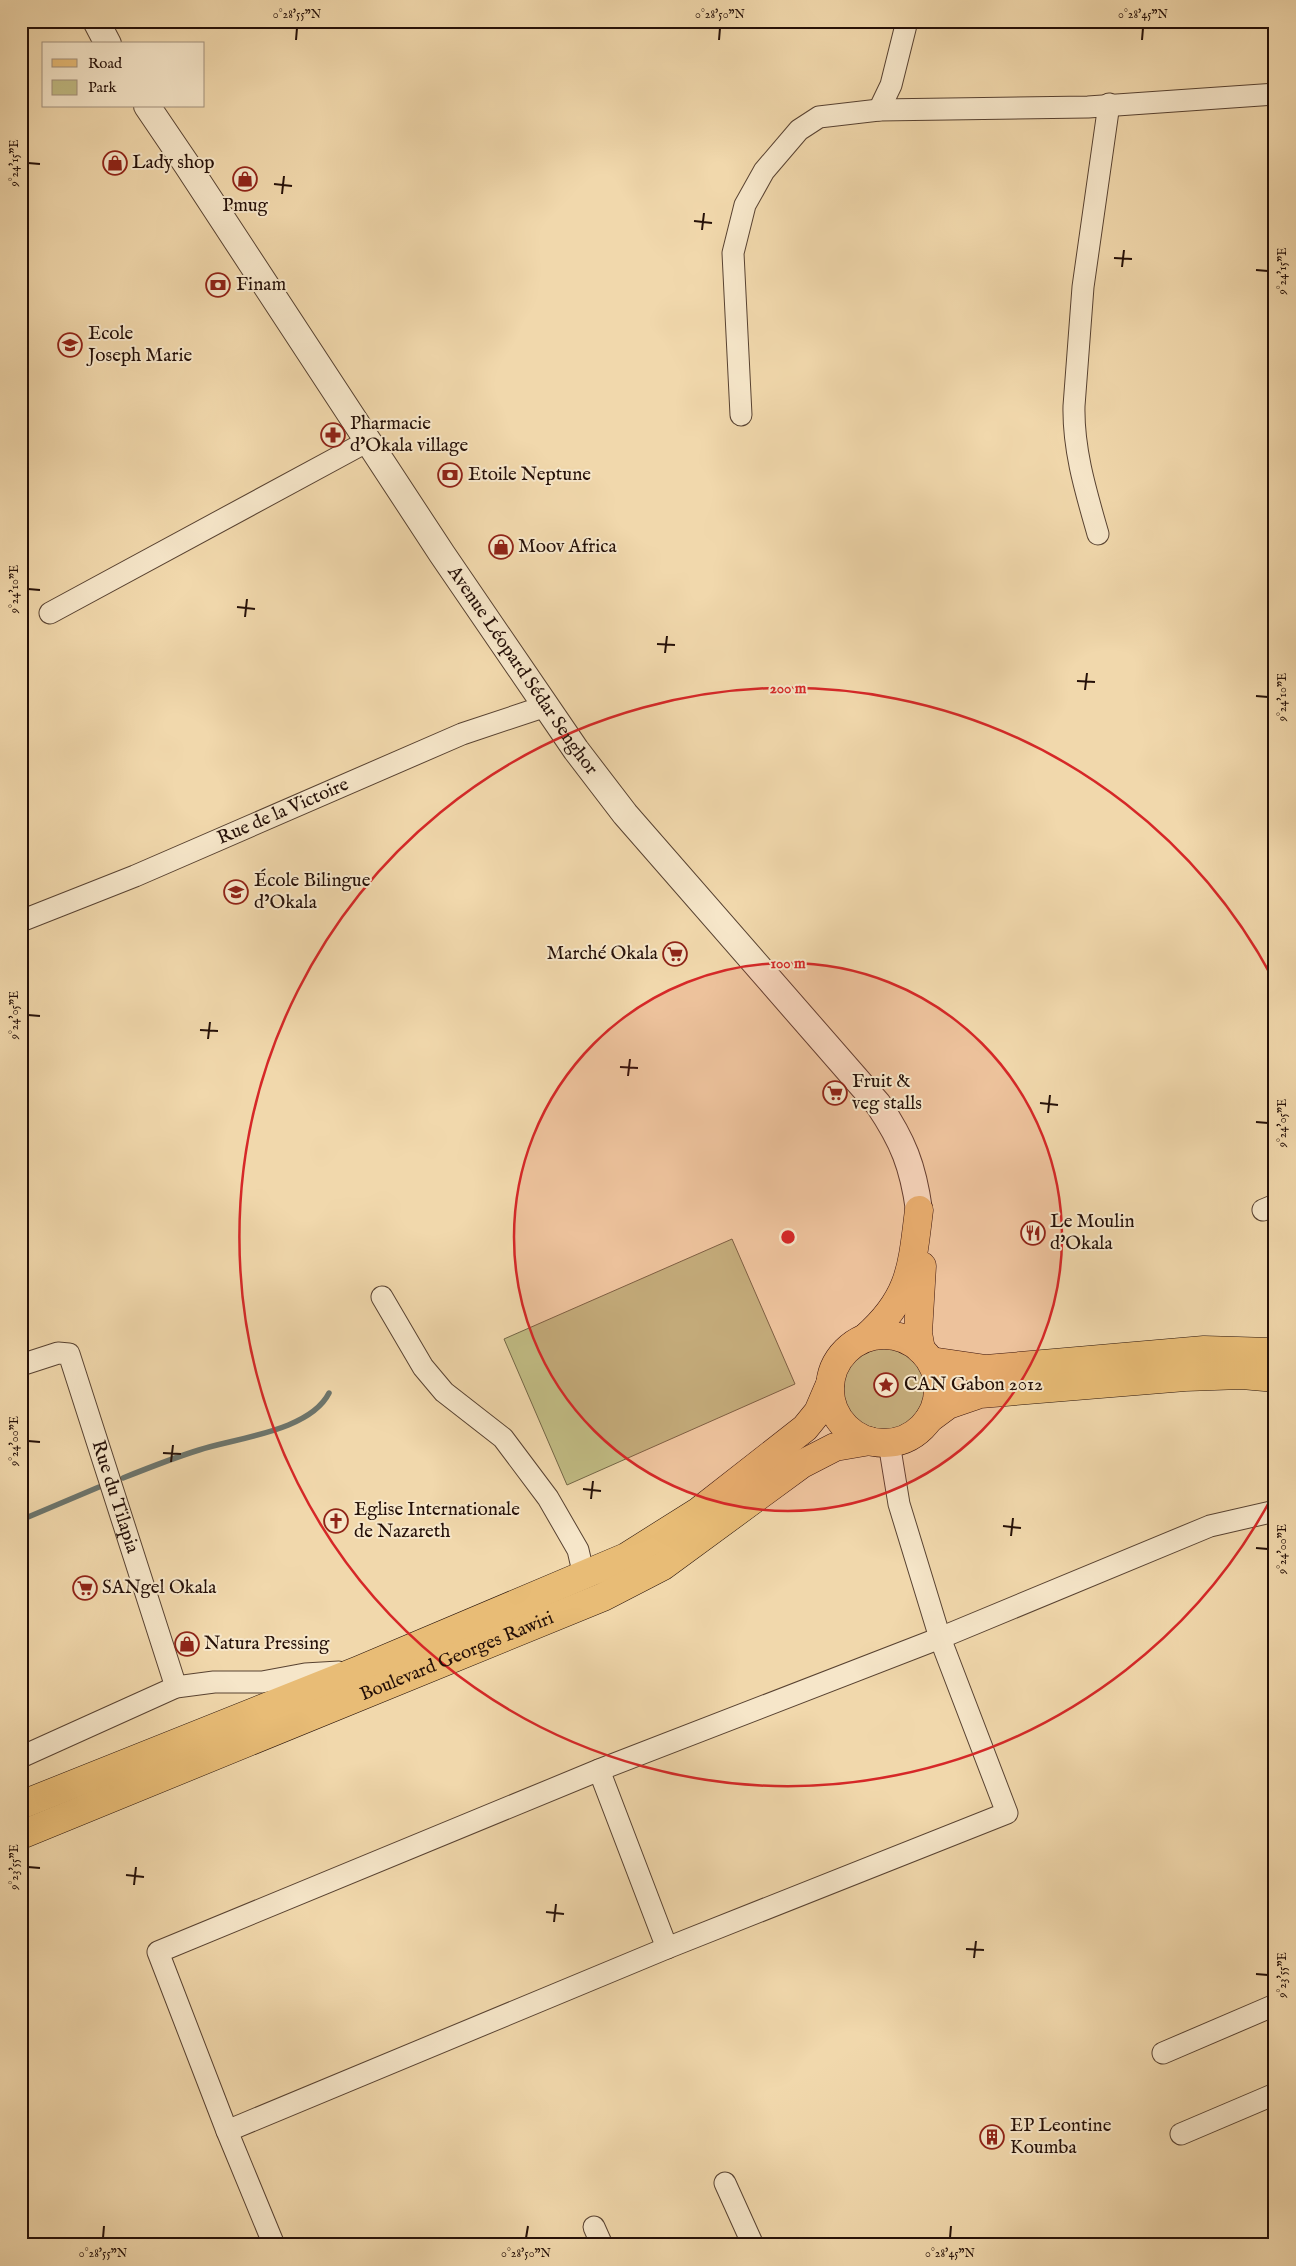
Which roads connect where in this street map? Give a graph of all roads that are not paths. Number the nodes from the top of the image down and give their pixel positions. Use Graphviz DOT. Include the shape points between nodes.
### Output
graph roads {
  1 [pos="96,21"];
  2 [pos="907,21"];
  3 [pos="107,42"];
  4 [pos="1275,94"];
  5 [pos="1108,104"];
  6 [pos="148,108"];
  7 [pos="879,110"];
  8 [pos="741,416"];
  9 [pos="368,441"];
  10 [pos="1098,534"];
  11 [pos="50,613"];
  12 [pos="546,706"];
  13 [pos="21,921"];
  14 [pos="919,1210"];
  15 [pos="382,1296"];
  16 [pos="865,1338"];
  17 [pos="1275,1352"];
  18 [pos="926,1355"];
  19 [pos="21,1365"];
  20 [pos="1275,1378"];
  21 [pos="830,1384"];
  22 [pos="929,1419"];
  23 [pos="879,1442"];
  24 [pos="1275,1511"];
  25 [pos="584,1576"];
  26 [pos="940,1638"];
  27 [pos="360,1670"];
  28 [pos="176,1687"];
  29 [pos="21,1757"];
  30 [pos="599,1770"];
  31 [pos="21,1805"];
  32 [pos="21,1835"];
  33 [pos="667,1948"];
  34 [pos="1275,2004"];
  35 [pos="1163,2053"];
  36 [pos="1275,2094"];
  37 [pos="227,2131"];
  38 [pos="1181,2134"];
  39 [pos="725,2183"];
  40 [pos="274,2245"];
  41 [pos="753,2245"];
  1 -- 3 [label="street"];
  2 -- 7 [label="street" via="894,77"];
  4 -- 5 [label="street"];
  5 -- 7 [label="street"];
  5 -- 10 [label="street" via="1083,286 1074,406 1078,460"];
  6 -- 9 [label="street, Avenue Léopard Sédar Senghor"];
  7 -- 8 [label="street" via="819,117 799,130 764,171 745,205 733,253"];
  9 -- 11 [label="street"];
  9 -- 12 [label="street, Avenue Léopard Sédar Senghor"];
  12 -- 13 [label="street, Rue de la Victoire" via="462,734 143,872"];
  12 -- 14 [label="street, Avenue Léopard Sédar Senghor" via="625,814 878,1104 895,1129 912,1168"];
  14 -- 16 [label="main road" via="915,1252 902,1293 896,1306"];
  14 -- 18 [label="main road" via="924,1236 918,1333"];
  15 -- 25 [label="street" via="422,1367 444,1392 503,1438 548,1498 578,1550"];
  16 -- 18 [label="main road" via="895,1336 909,1341"];
  16 -- 21 [label="main road" via="841,1356"];
  17 -- 18 [label="main road" via="1204,1350 986,1369"];
  18 -- 22 [label="main road" via="936,1375 938,1391"];
  19 -- 28 [label="street, Rue du Tilapia" via="58,1353 69,1354"];
  20 -- 22 [label="main road" via="1193,1376 980,1394 948,1405"];
  21 -- 23 [label="main road" via="832,1402 840,1420 853,1433"];
  21 -- 25 [label="main road, Boulevard Georges Rawiri" via="818,1412 805,1428 763,1462 669,1532"];
  22 -- 23 [label="main road" via="904,1439"];
  23 -- 26 [label="street"];
  23 -- 32 [label="main road, Boulevard Georges Rawiri" via="835,1447 802,1464 663,1566 603,1596"];
  24 -- 26 [label="street" via="1210,1526"];
  25 -- 27 [label="main road, Boulevard Georges Rawiri"];
  26 -- 30 [label="street"];
  26 -- 33 [label="street" via="1007,1813"];
  27 -- 28 [label="street" via="306,1674 262,1682 214,1682"];
  27 -- 31 [label="main road, Boulevard Georges Rawiri"];
  28 -- 29 [label="street"];
  30 -- 33 [label="street"];
  30 -- 37 [label="street" via="158,1952"];
  33 -- 37 [label="street"];
  34 -- 35 [label="street"];
  36 -- 38 [label="street"];
  37 -- 40 [label="street"];
  39 -- 41 [label="street"];
}
